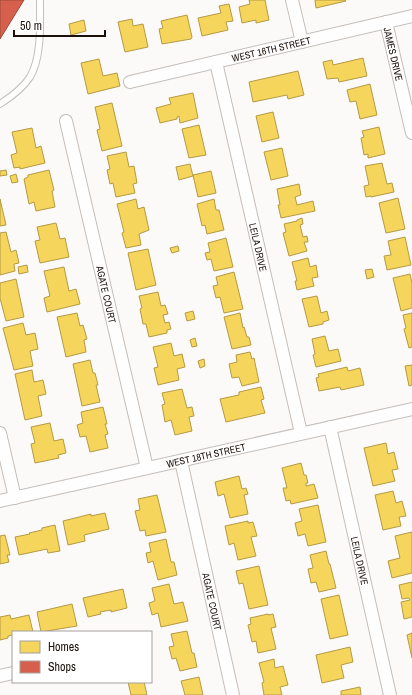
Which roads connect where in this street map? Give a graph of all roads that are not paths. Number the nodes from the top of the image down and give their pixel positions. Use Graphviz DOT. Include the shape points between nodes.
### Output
graph roads {
  1 [pos="40,0"];
  2 [pos="292,0"];
  3 [pos="412,16"];
  4 [pos="386,22"];
  5 [pos="302,42"];
  6 [pos="216,62"];
  7 [pos="130,82"];
  8 [pos="0,104"];
  9 [pos="66,121"];
  10 [pos="412,133"];
  11 [pos="412,408"];
  12 [pos="330,427"];
  13 [pos="0,433"];
  14 [pos="301,433"];
  15 [pos="181,461"];
  16 [pos="147,468"];
  17 [pos="15,498"];
  18 [pos="0,501"];
  19 [pos="12,673"];
  20 [pos="0,676"];
  21 [pos="233,695"];
  22 [pos="390,695"];
  1 -- 8 [label="lane" via="39,40 30,76 17,92"];
  2 -- 5 [label="street"];
  3 -- 4 [label="street, WEST 16TH STREET"];
  4 -- 5 [label="street, WEST 16TH STREET"];
  4 -- 10 [label="street, JAMES DRIVE"];
  5 -- 6 [label="street, WEST 16TH STREET"];
  6 -- 7 [label="street, WEST 16TH STREET"];
  6 -- 14 [label="street, LEILA DRIVE"];
  9 -- 16 [label="street, AGATE COURT"];
  11 -- 12 [label="street, WEST 18TH STREET"];
  12 -- 14 [label="street, WEST 18TH STREET"];
  12 -- 22 [label="street, LEILA DRIVE"];
  13 -- 17 [label="street"];
  14 -- 15 [label="street, WEST 18TH STREET"];
  15 -- 16 [label="street, WEST 18TH STREET"];
  15 -- 21 [label="street, AGATE COURT"];
  16 -- 17 [label="street, WEST 18TH STREET"];
  17 -- 18 [label="street, WEST 18TH STREET"];
  19 -- 20 [label="street"];
}
